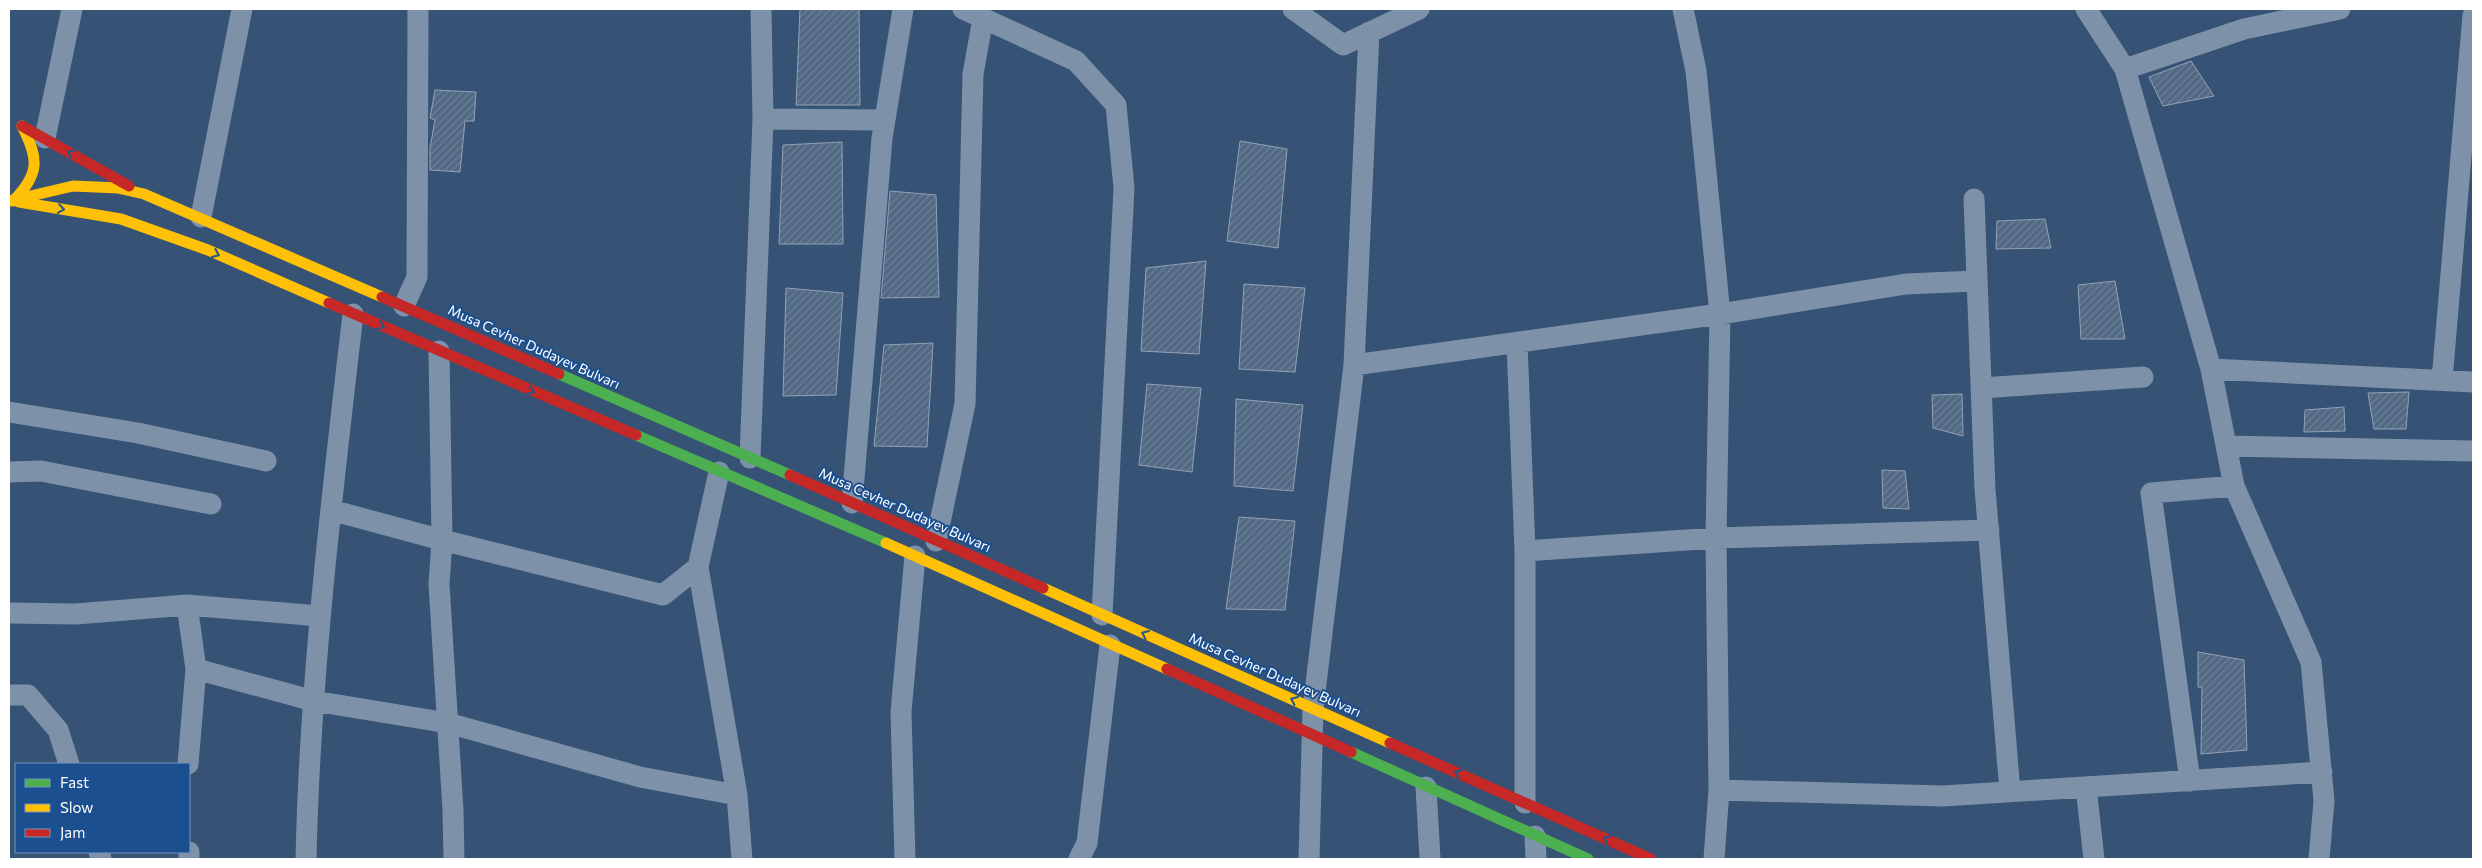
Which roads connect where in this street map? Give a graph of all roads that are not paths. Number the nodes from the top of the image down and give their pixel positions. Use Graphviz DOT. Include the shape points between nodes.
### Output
graph roads {
  1 [pos="72,9"];
  2 [pos="242,9"];
  3 [pos="418,9"];
  4 [pos="761,9"];
  5 [pos="903,9"];
  6 [pos="963,9"];
  7 [pos="1293,9"];
  8 [pos="1419,9"];
  9 [pos="1682,9"];
  10 [pos="2086,9"];
  11 [pos="2340,9"];
  12 [pos="2267,16"];
  13 [pos="2473,16"];
  14 [pos="984,18"];
  15 [pos="1370,32"];
  16 [pos="2125,69"];
  17 [pos="763,119"];
  18 [pos="884,120"];
  19 [pos="16,123"];
  20 [pos="46,146"];
  21 [pos="63,173"];
  22 [pos="73,186"];
  23 [pos="144,194"];
  24 [pos="1974,198"];
  25 [pos="11,201"];
  26 [pos="90,214"];
  27 [pos="201,218"];
  28 [pos="1977,281"];
  29 [pos="404,306"];
  30 [pos="353,314"];
  31 [pos="1720,314"];
  32 [pos="1517,342"];
  33 [pos="439,351"];
  34 [pos="1354,365"];
  35 [pos="2211,369"];
  36 [pos="2143,377"];
  37 [pos="2442,380"];
  38 [pos="2473,382"];
  39 [pos="1981,388"];
  40 [pos="9,412"];
  41 [pos="2226,446"];
  42 [pos="2473,451"];
  43 [pos="750,458"];
  44 [pos="266,460"];
  45 [pos="9,472"];
  46 [pos="719,472"];
  47 [pos="2234,486"];
  48 [pos="852,503"];
  49 [pos="211,504"];
  50 [pos="331,510"];
  51 [pos="1989,530"];
  52 [pos="1716,538"];
  53 [pos="442,540"];
  54 [pos="936,541"];
  55 [pos="1525,551"];
  56 [pos="915,556"];
  57 [pos="698,566"];
  58 [pos="187,605"];
  59 [pos="9,613"];
  60 [pos="1102,615"];
  61 [pos="320,616"];
  62 [pos="1110,645"];
  63 [pos="196,669"];
  64 [pos="9,695"];
  65 [pos="314,701"];
  66 [pos="1313,709"];
  67 [pos="448,723"];
  68 [pos="1312,736"];
  69 [pos="70,763"];
  70 [pos="188,763"];
  71 [pos="2322,772"];
  72 [pos="2190,781"];
  73 [pos="1426,787"];
  74 [pos="2086,787"];
  75 [pos="1719,790"];
  76 [pos="2010,792"];
  77 [pos="736,794"];
  78 [pos="1525,803"];
  79 [pos="1535,836"];
  80 [pos="306,859"];
  81 [pos="454,859"];
  82 [pos="742,859"];
  83 [pos="905,859"];
  84 [pos="1079,859"];
  85 [pos="1309,859"];
  86 [pos="1430,859"];
  87 [pos="1536,859"];
  88 [pos="1588,859"];
  89 [pos="1651,859"];
  90 [pos="1714,859"];
  91 [pos="2094,859"];
  92 [pos="2319,859"];
  1 -- 20 [label="street"];
  2 -- 27 [label="street"];
  3 -- 29 [label="street" via="417,277"];
  4 -- 17 [label="street"];
  5 -- 18 [label="street"];
  6 -- 14 [label="street"];
  7 -- 15 [label="street" via="1343,45"];
  8 -- 15 [label="street"];
  9 -- 31 [label="street" via="1696,71"];
  10 -- 16 [label="street"];
  11 -- 12 [label="street"];
  12 -- 16 [label="street" via="2244,28"];
  13 -- 37 [label="street"];
  14 -- 54 [label="street" via="974,74 965,404"];
  14 -- 60 [label="street" via="1076,61 1116,105 1124,188"];
  15 -- 34 [label="street"];
  16 -- 35 [label="street"];
  17 -- 18 [label="street"];
  17 -- 43 [label="street"];
  18 -- 48 [label="street"];
  19 -- 20 [label="main road, Musa Cevher Dudayev Bulvarı"];
  19 -- 25 [label="main road, Musa Cevher Dudayev Bulvarı" via="33,145 36,163 28,188"];
  23 -- 20 [label="main road, Musa Cevher Dudayev Bulvarı, one-way"];
  21 -- 22 [label="main road"];
  22 -- 23 [label="main road, Musa Cevher Dudayev Bulvarı" via="118,188"];
  22 -- 25 [label="main road, Musa Cevher Dudayev Bulvarı"];
  22 -- 26 [label="main road"];
  23 -- 27 [label="main road, Musa Cevher Dudayev Bulvarı"];
  24 -- 28 [label="street"];
  25 -- 26 [label="main road, one-way"];
  26 -- 30 [label="main road, one-way" via="182,239"];
  27 -- 29 [label="main road, Musa Cevher Dudayev Bulvarı"];
  28 -- 31 [label="street" via="1906,284"];
  28 -- 39 [label="street"];
  29 -- 43 [label="main road, Musa Cevher Dudayev Bulvarı"];
  30 -- 33 [label="main road, one-way"];
  30 -- 50 [label="street"];
  31 -- 32 [label="street"];
  31 -- 52 [label="street"];
  32 -- 34 [label="street"];
  32 -- 55 [label="street"];
  33 -- 46 [label="main road, one-way"];
  33 -- 53 [label="street"];
  34 -- 66 [label="street"];
  35 -- 37 [label="street"];
  35 -- 41 [label="street"];
  36 -- 39 [label="street"];
  37 -- 38 [label="street"];
  39 -- 51 [label="street"];
  40 -- 44 [label="street" via="138,432"];
  41 -- 42 [label="street"];
  41 -- 47 [label="street"];
  43 -- 48 [label="main road, Musa Cevher Dudayev Bulvarı"];
  45 -- 49 [label="street" via="41,471"];
  46 -- 56 [label="main road"];
  46 -- 57 [label="street"];
  47 -- 71 [label="street" via="2311,662"];
  47 -- 72 [label="street" via="2151,493"];
  48 -- 54 [label="main road, Musa Cevher Dudayev Bulvarı"];
  50 -- 53 [label="street"];
  50 -- 61 [label="street"];
  51 -- 52 [label="street"];
  51 -- 76 [label="street"];
  52 -- 55 [label="street"];
  52 -- 75 [label="street"];
  53 -- 57 [label="street" via="663,595"];
  53 -- 67 [label="street" via="440,584"];
  54 -- 60 [label="main road, Musa Cevher Dudayev Bulvarı"];
  55 -- 78 [label="street"];
  56 -- 62 [label="main road"];
  56 -- 83 [label="street" via="901,712"];
  57 -- 77 [label="street"];
  58 -- 59 [label="street" via="76,614"];
  58 -- 61 [label="street"];
  58 -- 63 [label="street"];
  66 -- 60 [label="main road, Musa Cevher Dudayev Bulvarı, one-way"];
  61 -- 65 [label="street"];
  62 -- 68 [label="main road"];
  62 -- 84 [label="street" via="1087,844"];
  63 -- 65 [label="street"];
  63 -- 70 [label="street"];
  64 -- 69 [label="street" via="28,695 58,730"];
  65 -- 67 [label="street"];
  65 -- 80 [label="street"];
  66 -- 68 [label="street"];
  78 -- 66 [label="main road, Musa Cevher Dudayev Bulvarı, one-way"];
  67 -- 77 [label="street" via="640,777"];
  67 -- 81 [label="street"];
  68 -- 73 [label="main road"];
  68 -- 85 [label="street"];
  71 -- 72 [label="street"];
  71 -- 92 [label="street" via="2324,801"];
  72 -- 74 [label="street"];
  73 -- 79 [label="main road"];
  73 -- 86 [label="street"];
  74 -- 76 [label="street"];
  74 -- 91 [label="street"];
  75 -- 76 [label="street" via="1943,796"];
  75 -- 90 [label="street"];
  77 -- 82 [label="street"];
  89 -- 78 [label="main road, Musa Cevher Dudayev Bulvarı, one-way"];
  79 -- 87 [label="street"];
  79 -- 88 [label="main road"];
}
